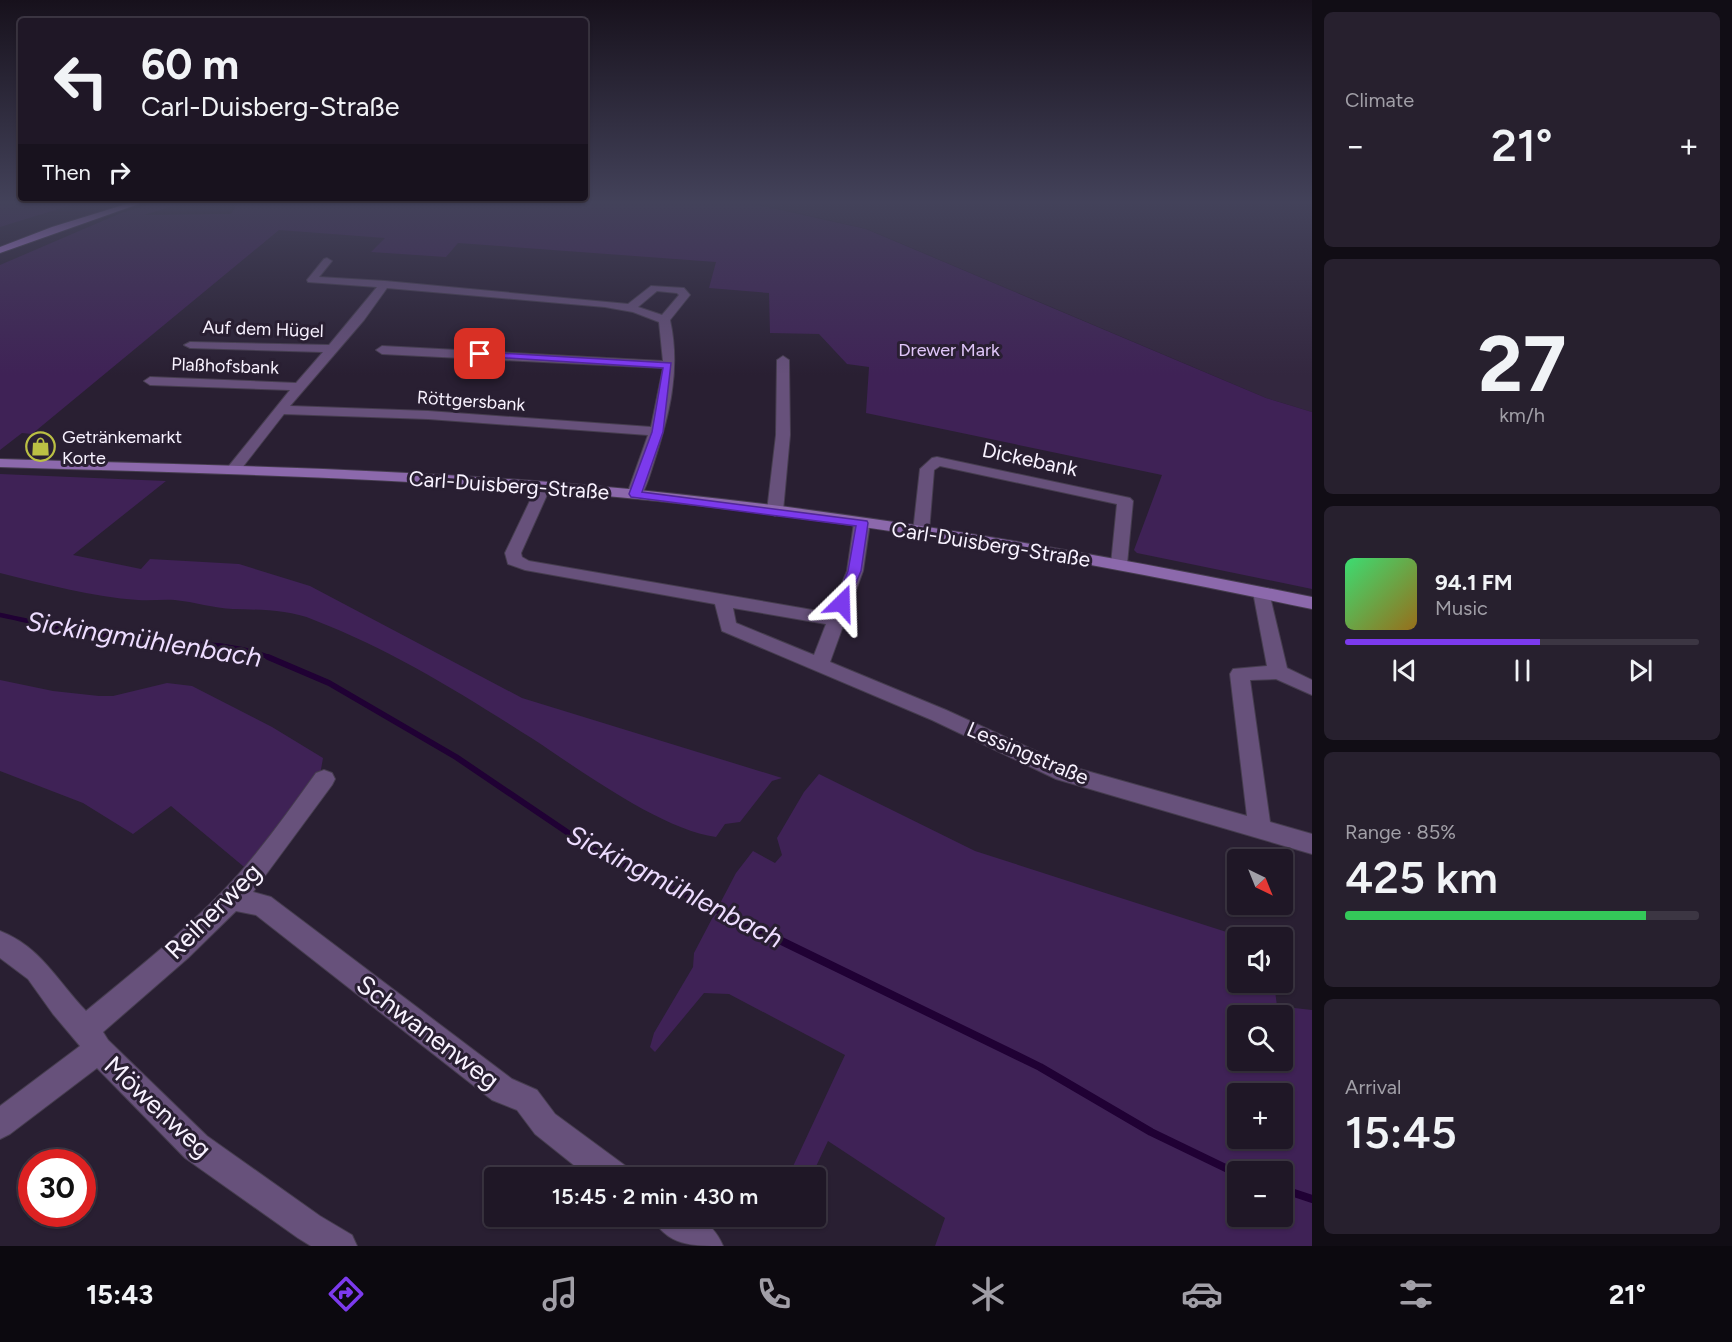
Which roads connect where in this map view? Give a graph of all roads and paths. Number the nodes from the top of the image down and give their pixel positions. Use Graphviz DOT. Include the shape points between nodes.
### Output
graph roads {
  1 [pos="327,261"];
  2 [pos="385,284"];
  3 [pos="660,301"];
  4 [pos="630,309"];
  5 [pos="664,320"];
  6 [pos="190,345"];
  7 [pos="334,349"];
  8 [pos="382,350"];
  9 [pos="783,360"];
  10 [pos="668,365"];
  11 [pos="150,381"];
  12 [pos="299,387"];
  13 [pos="282,410"];
  14 [pos="658,432"];
  15 [pos="0,463"];
  16 [pos="233,470"];
  17 [pos="544,486"];
  18 [pos="635,494"];
  19 [pos="775,511"];
  20 [pos="862,523"];
  21 [pos="921,532"];
  22 [pos="1119,564"];
  23 [pos="1262,592"];
  24 [pos="723,600"];
  25 [pos="1312,603"];
  26 [pos="835,620"];
  27 [pos="819,666"];
  28 [pos="1278,672"];
  29 [pos="1312,688"];
  30 [pos="324,778"];
  31 [pos="1260,829"];
  32 [pos="1312,844"];
  33 [pos="232,899"];
  34 [pos="0,943"];
  35 [pos="92,1039"];
  36 [pos="0,1125"];
  37 [pos="601,1167"];
  38 [pos="683,1227"];
  39 [pos="341,1246"];
  40 [pos="708,1246"];
  1 -- 2 [label="street" via="312,280"];
  2 -- 4 [label="street"];
  2 -- 7 [label="street"];
  3 -- 4 [label="street"];
  3 -- 4 [label="street" via="661,287 651,290"];
  3 -- 5 [label="street"];
  3 -- 5 [label="street" via="682,291 685,295"];
  5 -- 10 [label="street"];
  6 -- 7 [label="street, Auf dem Hügel"];
  7 -- 12 [label="street"];
  8 -- 10 [label="street"];
  9 -- 19 [label="street" via="783,435"];
  10 -- 14 [label="street"];
  11 -- 12 [label="street, Plaßhofsbank"];
  12 -- 13 [label="street"];
  13 -- 14 [label="street, Röttgersbank"];
  13 -- 16 [label="street"];
  14 -- 18 [label="street"];
  15 -- 16 [label="main road, Carl-Duisberg-Straße"];
  16 -- 17 [label="main road, Carl-Duisberg-Straße"];
  17 -- 18 [label="main road, Carl-Duisberg-Straße"];
  17 -- 24 [label="street" via="513,553 514,560"];
  18 -- 19 [label="main road, Carl-Duisberg-Straße"];
  19 -- 20 [label="main road, Carl-Duisberg-Straße"];
  20 -- 21 [label="main road, Carl-Duisberg-Straße"];
  20 -- 26 [label="street" via="855,571"];
  21 -- 22 [label="main road, Carl-Duisberg-Straße"];
  21 -- 22 [label="street, Dickebank" via="927,469 937,461 1125,501"];
  22 -- 23 [label="main road, Carl-Duisberg-Straße"];
  23 -- 25 [label="main road, Carl-Duisberg-Straße"];
  23 -- 28 [label="street"];
  24 -- 26 [label="street"];
  24 -- 27 [label="street, Lessingstraße" via="728,627"];
  26 -- 27 [label="street"];
  27 -- 31 [label="street, Lessingstraße" via="939,715 1064,773"];
  28 -- 29 [label="street"];
  28 -- 31 [label="street" via="1240,674"];
  30 -- 33 [label="street, Reiherweg"];
  31 -- 32 [label="street, Lessingstraße"];
  33 -- 35 [label="street, Reiherweg" via="138,985"];
  33 -- 37 [label="street, Schwanenweg" via="262,905 502,1090 527,1100 544,1124"];
  34 -- 35 [label="street, Möwenweg" via="37,970"];
  35 -- 36 [label="street, Reiherweg"];
  35 -- 39 [label="street, Möwenweg" via="196,1147"];
  38 -- 40 [label="street"];
}
